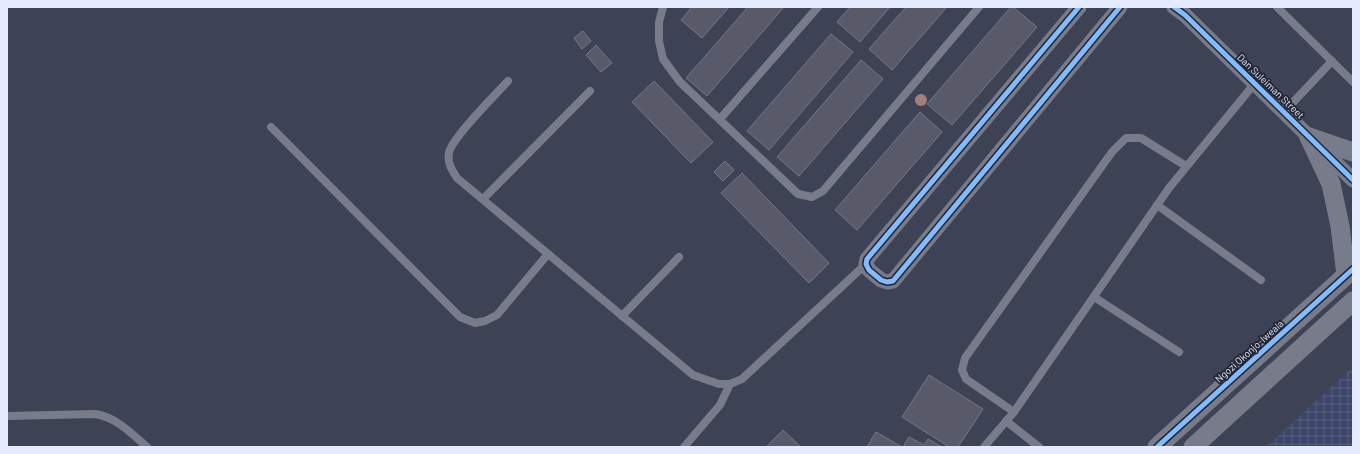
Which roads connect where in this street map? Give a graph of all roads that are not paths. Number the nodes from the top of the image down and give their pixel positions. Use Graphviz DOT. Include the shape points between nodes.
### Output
graph roads {
  1 [pos="663,7"];
  2 [pos="818,7"];
  3 [pos="979,7"];
  4 [pos="1079,7"];
  5 [pos="1120,7"];
  6 [pos="1277,7"];
  7 [pos="1181,10"];
  8 [pos="1332,61"];
  9 [pos="508,81"];
  10 [pos="1353,82"];
  11 [pos="1255,83"];
  12 [pos="590,90"];
  13 [pos="1284,112"];
  14 [pos="720,120"];
  15 [pos="271,127"];
  16 [pos="1309,137"];
  17 [pos="1353,152"];
  18 [pos="1186,166"];
  19 [pos="1353,180"];
  20 [pos="483,199"];
  21 [pos="1157,205"];
  22 [pos="548,254"];
  23 [pos="679,257"];
  24 [pos="866,264"];
  25 [pos="1349,272"];
  26 [pos="1261,280"];
  27 [pos="1094,297"];
  28 [pos="1353,301"];
  29 [pos="622,316"];
  30 [pos="1179,352"];
  31 [pos="730,384"];
  32 [pos="1014,412"];
  33 [pos="7,416"];
  34 [pos="1006,421"];
  35 [pos="146,447"];
  36 [pos="684,447"];
  37 [pos="984,447"];
  38 [pos="1039,447"];
  39 [pos="1157,447"];
  40 [pos="1193,447"];
  1 -- 14 [label="lane" via="659,22 659,41 663,59 680,82"];
  2 -- 14 [label="lane"];
  3 -- 14 [label="lane" via="823,191 812,197 798,194"];
  4 -- 24 [label="street" via="867,259"];
  5 -- 24 [label="street" via="893,280 881,280"];
  6 -- 8 [label="lane"];
  7 -- 11 [label="street, Dan Suleiman Street"];
  8 -- 10 [label="lane"];
  8 -- 13 [label="lane"];
  9 -- 20 [label="lane" via="461,133 448,152 449,166 458,178"];
  11 -- 13 [label="street, Dan Suleiman Street"];
  11 -- 18 [label="lane"];
  12 -- 20 [label="lane"];
  13 -- 16 [label="street, Dan Suleiman Street"];
  15 -- 22 [label="lane" via="460,317 475,323 497,315"];
  16 -- 17 [label="street"];
  16 -- 19 [label="street, Dan Suleiman Street"];
  16 -- 25 [label="street" via="1331,184"];
  18 -- 21 [label="lane"];
  18 -- 32 [label="lane" via="1141,138 1126,138 1112,152 965,358 962,370 966,379"];
  20 -- 22 [label="lane"];
  21 -- 26 [label="lane"];
  21 -- 27 [label="lane"];
  22 -- 29 [label="lane"];
  23 -- 29 [label="lane"];
  24 -- 31 [label="lane" via="742,379"];
  25 -- 39 [label="street, Ngozi Okonjo-Iweala"];
  27 -- 30 [label="lane"];
  27 -- 32 [label="lane"];
  28 -- 40 [label="street"];
  29 -- 31 [label="lane" via="693,375 719,384"];
  31 -- 36 [label="lane" via="720,405"];
  32 -- 34 [label="lane"];
  33 -- 35 [label="lane" via="104,416 120,424"];
  34 -- 37 [label="lane"];
  34 -- 38 [label="lane"];
}
